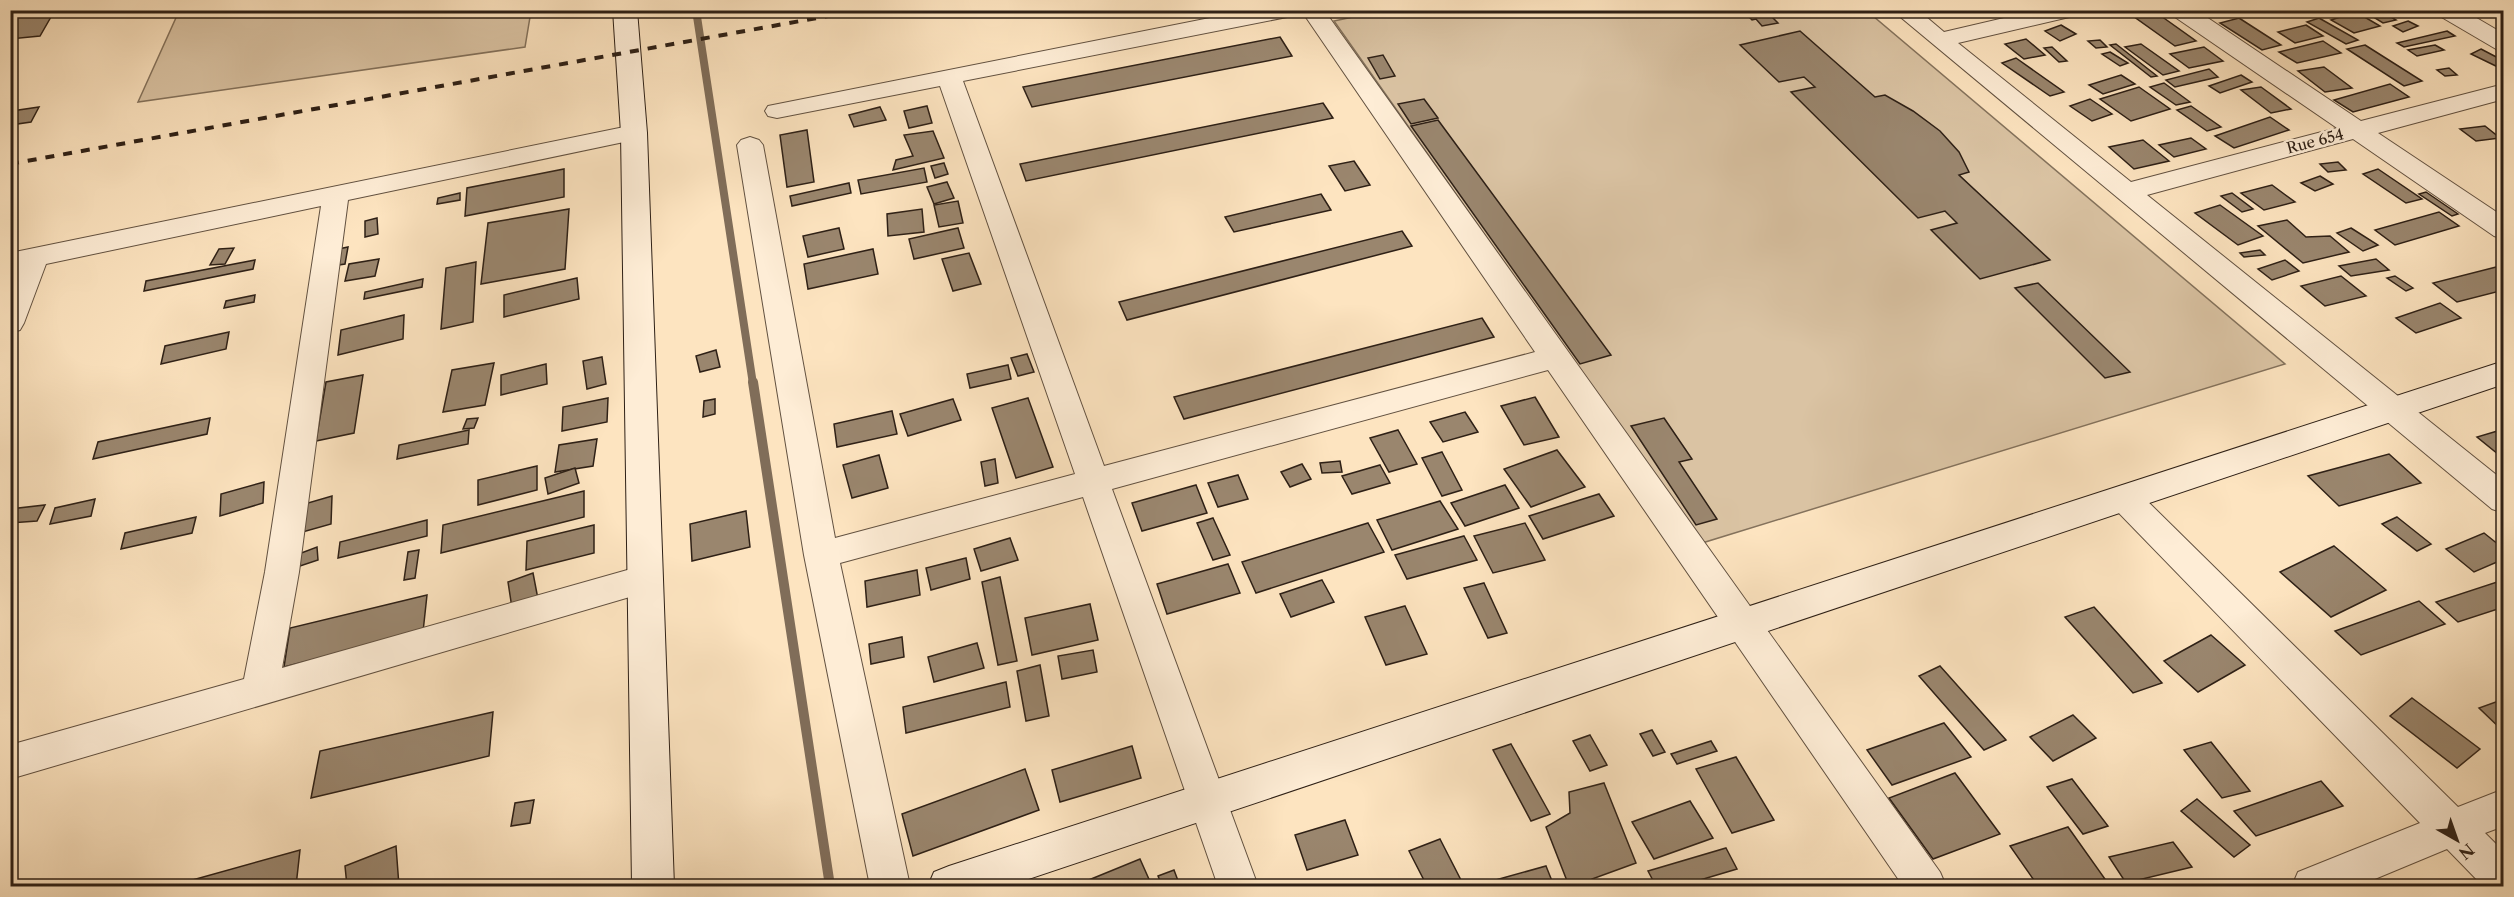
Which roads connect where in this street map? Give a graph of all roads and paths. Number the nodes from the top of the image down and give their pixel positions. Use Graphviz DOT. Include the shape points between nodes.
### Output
graph roads {
  1 [pos="625,10"];
  2 [pos="1287,10"];
  3 [pos="1312,10"];
  4 [pos="1904,10"];
  5 [pos="2070,10"];
  6 [pos="2180,10"];
  7 [pos="2446,10"];
  8 [pos="1940,40"];
  9 [pos="2504,44"];
  10 [pos="949,77"];
  11 [pos="2504,91"];
  12 [pos="777,111"];
  13 [pos="2356,130"];
  14 [pos="634,134"];
  15 [pos="750,145"];
  16 [pos="2126,192"];
  17 [pos="336,195"];
  18 [pos="2504,230"];
  19 [pos="23,260"];
  20 [pos="10,323"];
  21 [pos="1556,357"];
  22 [pos="2504,372"];
  23 [pos="2392,409"];
  24 [pos="1094,482"];
  25 [pos="2124,498"];
  26 [pos="2504,500"];
  27 [pos="821,555"];
  28 [pos="645,579"];
  29 [pos="1742,624"];
  30 [pos="260,690"];
  31 [pos="10,762"];
  32 [pos="1208,801"];
  33 [pos="2504,807"];
  34 [pos="2452,828"];
  35 [pos="2504,880"];
  36 [pos="653,886"];
  37 [pos="890,886"];
  38 [pos="949,886"];
  39 [pos="1238,886"];
  40 [pos="1926,886"];
  41 [pos="2312,886"];
  1 -- 14 [label="street"];
  2 -- 10 [label="street"];
  3 -- 21 [label="street"];
  4 -- 8 [label="street"];
  5 -- 8 [label="street"];
  6 -- 13 [label="street"];
  7 -- 9 [label="street"];
  8 -- 16 [label="street"];
  10 -- 12 [label="street"];
  10 -- 24 [label="street"];
  11 -- 13 [label="street, Rue 654"];
  13 -- 16 [label="street, Rue 654"];
  13 -- 18 [label="street"];
  14 -- 17 [label="street"];
  14 -- 28 [label="street"];
  15 -- 27 [label="street"];
  16 -- 23 [label="street"];
  17 -- 19 [label="street"];
  17 -- 30 [label="street" via="284,560"];
  19 -- 20 [label="street"];
  21 -- 24 [label="street"];
  21 -- 29 [label="street"];
  22 -- 23 [label="street"];
  23 -- 25 [label="street"];
  23 -- 26 [label="street"];
  24 -- 27 [label="street"];
  24 -- 32 [label="street"];
  25 -- 29 [label="street"];
  25 -- 34 [label="street"];
  27 -- 37 [label="street"];
  28 -- 30 [label="street"];
  28 -- 36 [label="street"];
  29 -- 32 [label="street"];
  29 -- 40 [label="street"];
  30 -- 31 [label="street"];
  32 -- 38 [label="street"];
  32 -- 39 [label="street"];
  33 -- 34 [label="street"];
  34 -- 35 [label="street"];
  34 -- 41 [label="street"];
}
